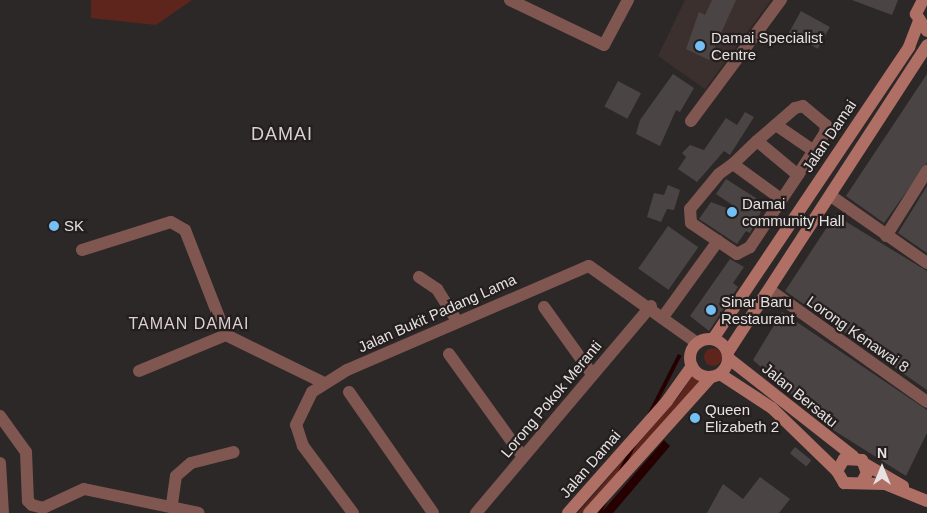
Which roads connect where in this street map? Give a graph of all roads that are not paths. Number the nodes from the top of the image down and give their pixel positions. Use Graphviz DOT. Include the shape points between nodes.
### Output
graph roads {
  1 [pos="510,0"];
  2 [pos="628,0"];
  3 [pos="781,0"];
  4 [pos="919,2"];
  5 [pos="922,27"];
  6 [pos="927,45"];
  7 [pos="691,121"];
  8 [pos="776,125"];
  9 [pos="757,141"];
  10 [pos="814,151"];
  11 [pos="733,164"];
  12 [pos="927,171"];
  13 [pos="798,175"];
  14 [pos="831,196"];
  15 [pos="781,199"];
  16 [pos="886,236"];
  17 [pos="718,241"];
  18 [pos="82,250"];
  19 [pos="927,263"];
  20 [pos="419,277"];
  21 [pos="771,291"];
  22 [pos="651,306"];
  23 [pos="544,307"];
  24 [pos="663,316"];
  25 [pos="458,322"];
  26 [pos="226,335"];
  27 [pos="713,339"];
  28 [pos="697,342"];
  29 [pos="449,354"];
  30 [pos="728,355"];
  31 [pos="692,366"];
  32 [pos="139,371"];
  33 [pos="592,374"];
  34 [pos="715,375"];
  35 [pos="324,382"];
  36 [pos="349,392"];
  37 [pos="927,402"];
  38 [pos="0,416"];
  39 [pos="234,452"];
  40 [pos="853,456"];
  41 [pos="523,457"];
  42 [pos="0,463"];
  43 [pos="865,464"];
  44 [pos="837,471"];
  45 [pos="862,482"];
  46 [pos="910,493"];
  47 [pos="927,501"];
  48 [pos="172,504"];
  49 [pos="2,513"];
  50 [pos="199,513"];
  51 [pos="353,513"];
  52 [pos="433,513"];
  53 [pos="476,513"];
  54 [pos="568,513"];
  55 [pos="589,513"];
  1 -- 2 [label="street" via="604,45"];
  3 -- 7 [label="street"];
  4 -- 5 [label="main road"];
  5 -- 27 [label="main road, Jalan Damai"];
  6 -- 14 [label="main road"];
  8 -- 9 [label="street"];
  8 -- 10 [label="street"];
  8 -- 10 [label="street" via="803,106 826,125"];
  9 -- 11 [label="street"];
  9 -- 13 [label="street"];
  10 -- 13 [label="street"];
  11 -- 15 [label="street"];
  11 -- 17 [label="street" via="690,210 691,223"];
  12 -- 16 [label="street"];
  13 -- 15 [label="street"];
  14 -- 16 [label="street"];
  14 -- 21 [label="main road"];
  15 -- 17 [label="street" via="744,253 738,254"];
  16 -- 19 [label="street"];
  17 -- 24 [label="street"];
  18 -- 26 [label="street" via="171,222 185,230"];
  20 -- 25 [label="street" via="437,289"];
  21 -- 30 [label="main road"];
  21 -- 37 [label="street, Lorong Kenawai 8"];
  22 -- 24 [label="street, Jalan Bukit Padang Lama"];
  22 -- 25 [label="street, Jalan Bukit Padang Lama" via="589,266"];
  22 -- 33 [label="street, Lorong Pokok Meranti"];
  23 -- 33 [label="street"];
  24 -- 28 [label="street, Jalan Bukit Padang Lama"];
  25 -- 35 [label="street, Jalan Bukit Padang Lama"];
  26 -- 32 [label="street"];
  26 -- 35 [label="street"];
  27 -- 28 [label="main road"];
  27 -- 30 [label="main road"];
  28 -- 31 [label="main road" via="690,353"];
  29 -- 41 [label="street"];
  30 -- 34 [label="main road"];
  30 -- 40 [label="main road, Jalan Bersatu"];
  31 -- 34 [label="main road"];
  31 -- 54 [label="main road, Jalan Damai" via="667,401"];
  33 -- 41 [label="street, Lorong Pokok Meranti"];
  34 -- 44 [label="main road, Jalan Bersatu" via="772,408"];
  34 -- 55 [label="main road"];
  35 -- 51 [label="street, Jalan Bukit Padang Lama" via="298,416 297,436 331,488"];
  36 -- 52 [label="street"];
  38 -- 48 [label="street" via="26,452 28,501 32,505 43,508 84,488 104,490 127,501"];
  39 -- 48 [label="street" via="191,463 176,476"];
  40 -- 43 [label="main road"];
  40 -- 44 [label="main road" via="844,459"];
  41 -- 53 [label="street, Lorong Pokok Meranti"];
  42 -- 49 [label="street"];
  43 -- 45 [label="main road"];
  43 -- 46 [label="main road"];
  44 -- 45 [label="main road" via="849,485"];
  45 -- 46 [label="main road"];
  46 -- 47 [label="main road"];
  48 -- 50 [label="street"];
}
